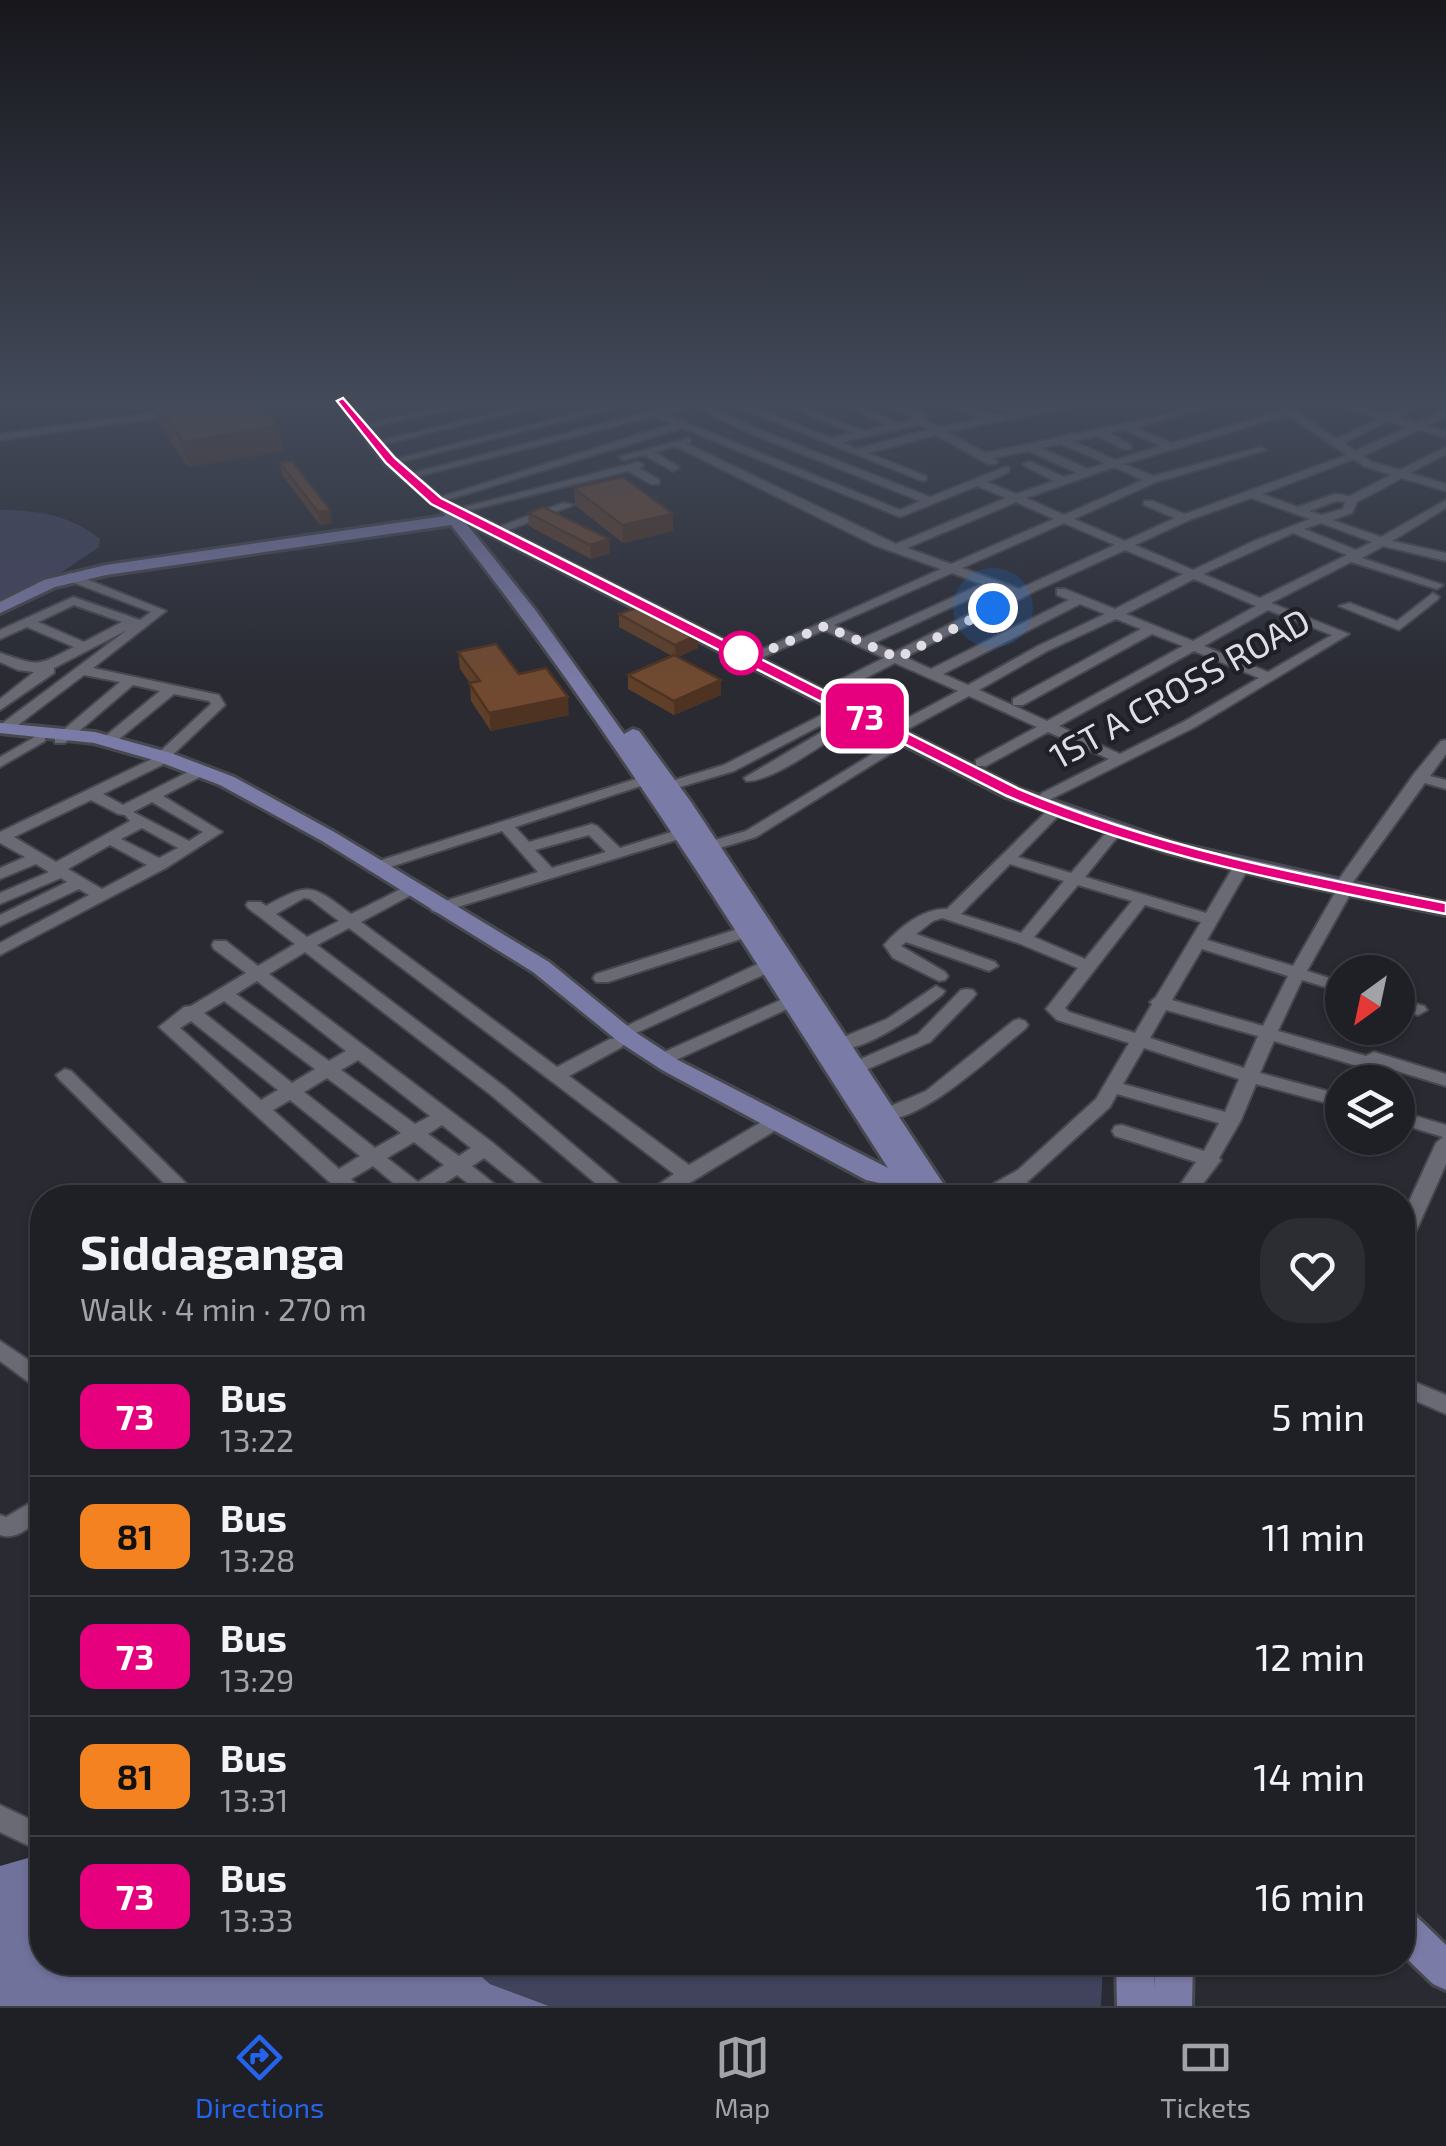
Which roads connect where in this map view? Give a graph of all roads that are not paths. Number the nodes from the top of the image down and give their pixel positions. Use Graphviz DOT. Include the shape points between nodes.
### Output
graph roads {
  1 [pos="431,495"];
  2 [pos="437,495"];
  3 [pos="496,495"];
  4 [pos="529,495"];
  5 [pos="777,495"];
  6 [pos="851,495"];
  7 [pos="913,495"];
  8 [pos="944,495"];
  9 [pos="1008,495"];
  10 [pos="1027,495"];
  11 [pos="1119,495"];
  12 [pos="1250,495"];
  13 [pos="1253,495"];
  14 [pos="1334,495"];
  15 [pos="1352,495"];
  16 [pos="1016,498"];
  17 [pos="1345,498"];
  18 [pos="1078,500"];
  19 [pos="930,501"];
  20 [pos="1148,503"];
  21 [pos="1446,503"];
  22 [pos="567,506"];
  23 [pos="1093,506"];
  24 [pos="1296,512"];
  25 [pos="546,513"];
  26 [pos="458,515"];
  27 [pos="1186,518"];
  28 [pos="1063,519"];
  29 [pos="560,520"];
  30 [pos="1317,520"];
  31 [pos="1292,529"];
  32 [pos="502,531"];
  33 [pos="1382,542"];
  34 [pos="1128,546"];
  35 [pos="896,549"];
  36 [pos="1354,556"];
  37 [pos="1446,557"];
  38 [pos="952,570"];
  39 [pos="1190,574"];
  40 [pos="80,576"];
  41 [pos="992,584"];
  42 [pos="1062,592"];
  43 [pos="1021,594"];
  44 [pos="1441,594"];
  45 [pos="1078,600"];
  46 [pos="1264,605"];
  47 [pos="1345,606"];
  48 [pos="0,608"];
  49 [pos="1113,615"];
  50 [pos="26,622"];
  51 [pos="137,623"];
  52 [pos="825,626"];
  53 [pos="1150,630"];
  54 [pos="0,635"];
  55 [pos="864,643"];
  56 [pos="1192,646"];
  57 [pos="84,647"];
  58 [pos="755,655"];
  59 [pos="0,656"];
  60 [pos="898,658"];
  61 [pos="44,669"];
  62 [pos="81,672"];
  63 [pos="932,674"];
  64 [pos="1269,677"];
  65 [pos="131,680"];
  66 [pos="172,689"];
  67 [pos="833,690"];
  68 [pos="968,690"];
  69 [pos="1018,702"];
  70 [pos="0,706"];
  71 [pos="852,710"];
  72 [pos="1048,726"];
  73 [pos="2,730"];
  74 [pos="906,731"];
  75 [pos="56,737"];
  76 [pos="108,742"];
  77 [pos="1446,744"];
  78 [pos="1120,758"];
  79 [pos="161,759"];
  80 [pos="0,763"];
  81 [pos="981,763"];
  82 [pos="195,774"];
  83 [pos="1419,777"];
  84 [pos="752,778"];
  85 [pos="645,780"];
  86 [pos="1446,785"];
  87 [pos="670,786"];
  88 [pos="92,794"];
  89 [pos="152,796"];
  90 [pos="1051,803"];
  91 [pos="123,811"];
  92 [pos="142,822"];
  93 [pos="506,826"];
  94 [pos="1,838"];
  95 [pos="1109,838"];
  96 [pos="110,839"];
  97 [pos="694,844"];
  98 [pos="190,848"];
  99 [pos="525,848"];
  100 [pos="617,854"];
  101 [pos="37,858"];
  102 [pos="1009,859"];
  103 [pos="160,865"];
  104 [pos="375,867"];
  105 [pos="1241,867"];
  106 [pos="59,870"];
  107 [pos="0,874"];
  108 [pos="549,876"];
  109 [pos="1076,880"];
  110 [pos="80,883"];
  111 [pos="1346,884"];
  112 [pos="406,891"];
  113 [pos="102,896"];
  114 [pos="1446,898"];
  115 [pos="0,899"];
  116 [pos="1142,899"];
  117 [pos="438,908"];
  118 [pos="1446,909"];
  119 [pos="951,915"];
  120 [pos="351,920"];
  121 [pos="1211,920"];
  122 [pos="0,921"];
  123 [pos="747,931"];
  124 [pos="906,936"];
  125 [pos="1024,938"];
  126 [pos="1197,942"];
  127 [pos="307,944"];
  128 [pos="220,945"];
  129 [pos="0,950"];
  130 [pos="770,966"];
  131 [pos="989,966"];
  132 [pos="1087,966"];
  133 [pos="257,972"];
  134 [pos="1298,974"];
  135 [pos="602,978"];
  136 [pos="1325,982"];
  137 [pos="223,992"];
  138 [pos="967,994"];
  139 [pos="798,997"];
  140 [pos="1160,1002"];
  141 [pos="1415,1009"];
  142 [pos="1418,1010"];
  143 [pos="190,1011"];
  144 [pos="1019,1025"];
  145 [pos="1268,1035"];
  146 [pos="620,1039"];
  147 [pos="1138,1042"];
  148 [pos="840,1045"];
  149 [pos="360,1051"];
  150 [pos="661,1060"];
  151 [pos="1372,1064"];
  152 [pos="855,1068"];
  153 [pos="325,1069"];
  154 [pos="557,1074"];
  155 [pos="65,1075"];
  156 [pos="1252,1078"];
  157 [pos="1446,1080"];
  158 [pos="1114,1087"];
  159 [pos="292,1092"];
  160 [pos="1325,1096"];
  161 [pos="260,1109"];
  162 [pos="886,1115"];
  163 [pos="444,1116"];
  164 [pos="1232,1120"];
  165 [pos="1415,1122"];
  166 [pos="771,1126"];
  167 [pos="1122,1131"];
  168 [pos="1446,1132"];
  169 [pos="414,1134"];
  170 [pos="1446,1143"];
  171 [pos="486,1148"];
  172 [pos="376,1156"];
  173 [pos="1212,1160"];
  174 [pos="458,1166"];
  175 [pos="686,1174"];
  176 [pos="338,1178"];
  177 [pos="1014,1183"];
  178 [pos="178,1185"];
  179 [pos="346,1185"];
  180 [pos="406,1185"];
  181 [pos="430,1185"];
  182 [pos="484,1185"];
  183 [pos="528,1185"];
  184 [pos="610,1185"];
  185 [pos="669,1185"];
  186 [pos="902,1185"];
  187 [pos="915,1185"];
  188 [pos="916,1185"];
  189 [pos="1010,1185"];
  190 [pos="1017,1185"];
  191 [pos="1192,1185"];
  192 [pos="1415,1211"];
  193 [pos="0,1349"];
  194 [pos="30,1371"];
  195 [pos="1415,1391"];
  196 [pos="1446,1405"];
  197 [pos="30,1514"];
  198 [pos="0,1526"];
  199 [pos="0,1818"];
  200 [pos="30,1833"];
  201 [pos="1415,1940"];
  202 [pos="1446,1970"];
  203 [pos="1135,1975"];
  204 [pos="1174,1975"];
  205 [pos="1136,2006"];
  206 [pos="1173,2006"];
  1 -- 26 [label="main road"];
  2 -- 26 [label="main road"];
  3 -- 26 [label="street"];
  4 -- 26 [label="street"];
  5 -- 35 [label="street"];
  6 -- 19 [label="street" via="893,512"];
  7 -- 19 [label="street"];
  8 -- 19 [label="street"];
  9 -- 16 [label="street"];
  10 -- 16 [label="street"];
  11 -- 23 [label="street"];
  12 -- 27 [label="street"];
  13 -- 24 [label="street"];
  14 -- 17 [label="street"];
  15 -- 17 [label="street"];
  16 -- 28 [label="street"];
  16 -- 35 [label="street"];
  17 -- 24 [label="street"];
  17 -- 30 [label="street" via="1348,511"];
  18 -- 23 [label="street"];
  20 -- 27 [label="street"];
  21 -- 33 [label="street"];
  22 -- 25 [label="street"];
  23 -- 28 [label="street"];
  24 -- 30 [label="street"];
  25 -- 29 [label="street"];
  25 -- 32 [label="street"];
  26 -- 32 [label="main road"];
  26 -- 40 [label="main road" via="124,574"];
  26 -- 85 [label="main road"];
  26 -- 87 [label="main road" via="548,614"];
  27 -- 34 [label="street"];
  28 -- 34 [label="street"];
  28 -- 38 [label="street"];
  30 -- 31 [label="street"];
  30 -- 33 [label="street"];
  31 -- 36 [label="street"];
  31 -- 39 [label="street"];
  32 -- 58 [label="main road"];
  33 -- 36 [label="street"];
  33 -- 37 [label="street"];
  34 -- 39 [label="street"];
  34 -- 43 [label="street"];
  35 -- 38 [label="street"];
  36 -- 44 [label="street"];
  36 -- 46 [label="street"];
  38 -- 41 [label="street"];
  38 -- 52 [label="street"];
  39 -- 46 [label="street"];
  39 -- 49 [label="street"];
  40 -- 48 [label="main road"];
  40 -- 51 [label="street" via="160,612"];
  41 -- 43 [label="street"];
  41 -- 55 [label="street"];
  42 -- 45 [label="street"];
  43 -- 60 [label="street"];
  44 -- 47 [label="street" via="1400,626"];
  45 -- 49 [label="street"];
  45 -- 63 [label="street"];
  46 -- 56 [label="street"];
  46 -- 64 [label="street, 1ST A CROSS ROAD" via="1342,634"];
  49 -- 53 [label="street"];
  49 -- 68 [label="street"];
  50 -- 51 [label="street" via="74,601"];
  50 -- 54 [label="street"];
  50 -- 57 [label="street"];
  51 -- 57 [label="street"];
  51 -- 62 [label="street"];
  52 -- 55 [label="street"];
  52 -- 58 [label="street"];
  53 -- 56 [label="street"];
  53 -- 69 [label="street"];
  55 -- 60 [label="street"];
  56 -- 64 [label="street"];
  56 -- 72 [label="street"];
  57 -- 61 [label="street"];
  58 -- 67 [label="main road"];
  58 -- 71 [label="main road"];
  59 -- 61 [label="street"];
  60 -- 63 [label="street"];
  60 -- 67 [label="street"];
  61 -- 62 [label="street"];
  61 -- 70 [label="street"];
  62 -- 65 [label="street"];
  62 -- 73 [label="street"];
  63 -- 68 [label="street"];
  64 -- 78 [label="street, 1ST A CROSS ROAD"];
  65 -- 66 [label="street"];
  65 -- 75 [label="street"];
  66 -- 76 [label="street"];
  66 -- 79 [label="street" via="214,698 218,705"];
  67 -- 74 [label="main road"];
  68 -- 72 [label="street"];
  68 -- 74 [label="street"];
  71 -- 74 [label="main road"];
  71 -- 84 [label="street" via="792,758"];
  71 -- 87 [label="street" via="729,768"];
  72 -- 78 [label="street"];
  72 -- 81 [label="street"];
  73 -- 75 [label="main road"];
  74 -- 81 [label="main road"];
  74 -- 90 [label="main road"];
  74 -- 97 [label="street" via="751,834"];
  75 -- 76 [label="main road"];
  75 -- 79 [label="main road"];
  75 -- 80 [label="street"];
  76 -- 79 [label="main road"];
  77 -- 83 [label="street"];
  78 -- 90 [label="street, 1ST A CROSS ROAD"];
  79 -- 82 [label="main road"];
  79 -- 88 [label="street"];
  79 -- 104 [label="main road" via="246,790"];
  81 -- 90 [label="main road"];
  82 -- 89 [label="street"];
  82 -- 112 [label="main road"];
  83 -- 86 [label="street"];
  83 -- 111 [label="street"];
  85 -- 93 [label="street"];
  85 -- 97 [label="main road"];
  87 -- 97 [label="main road"];
  88 -- 91 [label="street"];
  88 -- 94 [label="street"];
  89 -- 91 [label="street"];
  89 -- 98 [label="street" via="214,832"];
  90 -- 102 [label="street, 1ST A CROSS ROAD"];
  90 -- 105 [label="main road" via="1123,835"];
  90 -- 111 [label="main road"];
  91 -- 92 [label="street"];
  92 -- 96 [label="street"];
  92 -- 98 [label="street"];
  93 -- 99 [label="street"];
  93 -- 104 [label="street"];
  94 -- 101 [label="street"];
  95 -- 109 [label="street"];
  96 -- 103 [label="street"];
  96 -- 106 [label="street"];
  97 -- 100 [label="street"];
  97 -- 123 [label="main road"];
  97 -- 139 [label="main road"];
  98 -- 103 [label="street"];
  99 -- 100 [label="street" via="592,829"];
  99 -- 108 [label="street"];
  100 -- 108 [label="street"];
  101 -- 106 [label="street"];
  101 -- 107 [label="street"];
  102 -- 109 [label="street"];
  102 -- 119 [label="street, 1ST A CROSS ROAD"];
  103 -- 113 [label="street"];
  104 -- 112 [label="main road"];
  105 -- 111 [label="main road"];
  105 -- 121 [label="street"];
  106 -- 110 [label="street"];
  106 -- 115 [label="street"];
  108 -- 117 [label="street"];
  109 -- 116 [label="street"];
  109 -- 125 [label="street"];
  110 -- 113 [label="street"];
  110 -- 122 [label="street"];
  111 -- 114 [label="main road"];
  111 -- 118 [label="main road"];
  111 -- 134 [label="street"];
  112 -- 117 [label="main road"];
  112 -- 120 [label="street"];
  112 -- 146 [label="main road"];
  113 -- 129 [label="street"];
  116 -- 121 [label="street"];
  116 -- 132 [label="street"];
  117 -- 146 [label="main road" via="541,967"];
  119 -- 124 [label="street, 1ST A CROSS ROAD" via="934,914"];
  119 -- 125 [label="street"];
  120 -- 127 [label="street"];
  120 -- 127 [label="street" via="309,893 260,909"];
  120 -- 154 [label="street"];
  121 -- 126 [label="street"];
  123 -- 130 [label="main road"];
  123 -- 135 [label="street"];
  124 -- 131 [label="street"];
  124 -- 148 [label="street" via="892,946 938,984 893,1023"];
  125 -- 132 [label="street"];
  126 -- 134 [label="street"];
  126 -- 140 [label="street"];
  127 -- 133 [label="street"];
  127 -- 184 [label="street"];
  128 -- 133 [label="street"];
  130 -- 139 [label="main road"];
  130 -- 146 [label="street"];
  132 -- 147 [label="street" via="1055,1009"];
  133 -- 137 [label="street"];
  133 -- 149 [label="street"];
  134 -- 136 [label="street"];
  134 -- 145 [label="street"];
  137 -- 143 [label="street"];
  137 -- 153 [label="street"];
  138 -- 152 [label="street" via="924,1038"];
  139 -- 148 [label="main road"];
  139 -- 150 [label="street"];
  139 -- 187 [label="main road"];
  140 -- 145 [label="street"];
  140 -- 147 [label="street"];
  141 -- 142 [label="street"];
  143 -- 159 [label="street"];
  143 -- 161 [label="street" via="170,1031"];
  144 -- 162 [label="street" via="933,1094"];
  145 -- 151 [label="street"];
  145 -- 156 [label="street"];
  146 -- 150 [label="main road"];
  146 -- 154 [label="street"];
  146 -- 166 [label="main road" via="644,1063"];
  147 -- 156 [label="street"];
  147 -- 158 [label="street"];
  148 -- 152 [label="main road"];
  149 -- 153 [label="street"];
  149 -- 163 [label="street"];
  150 -- 166 [label="main road"];
  151 -- 157 [label="street" via="1374,1058"];
  152 -- 162 [label="main road"];
  153 -- 159 [label="street"];
  153 -- 169 [label="street"];
  154 -- 175 [label="street"];
  155 -- 178 [label="street"];
  156 -- 160 [label="street"];
  156 -- 164 [label="street"];
  158 -- 164 [label="street"];
  158 -- 177 [label="street"];
  159 -- 161 [label="street"];
  159 -- 172 [label="street"];
  161 -- 176 [label="street"];
  162 -- 188 [label="main road"];
  163 -- 169 [label="street"];
  163 -- 171 [label="street"];
  164 -- 173 [label="street"];
  165 -- 168 [label="street"];
  166 -- 175 [label="street"];
  166 -- 186 [label="main road"];
  167 -- 173 [label="street"];
  169 -- 172 [label="street"];
  169 -- 174 [label="street"];
  170 -- 192 [label="street"];
  171 -- 174 [label="street"];
  171 -- 183 [label="street"];
  172 -- 176 [label="street"];
  172 -- 180 [label="street"];
  173 -- 191 [label="street"];
  174 -- 181 [label="street"];
  174 -- 182 [label="street"];
  175 -- 185 [label="street"];
  176 -- 179 [label="street"];
  177 -- 189 [label="street"];
  177 -- 190 [label="street"];
  193 -- 194 [label="street"];
  195 -- 196 [label="street"];
  197 -- 198 [label="street"];
  199 -- 200 [label="street"];
  201 -- 202 [label="main road"];
  203 -- 205 [label="main road"];
  204 -- 206 [label="main road"];
}
